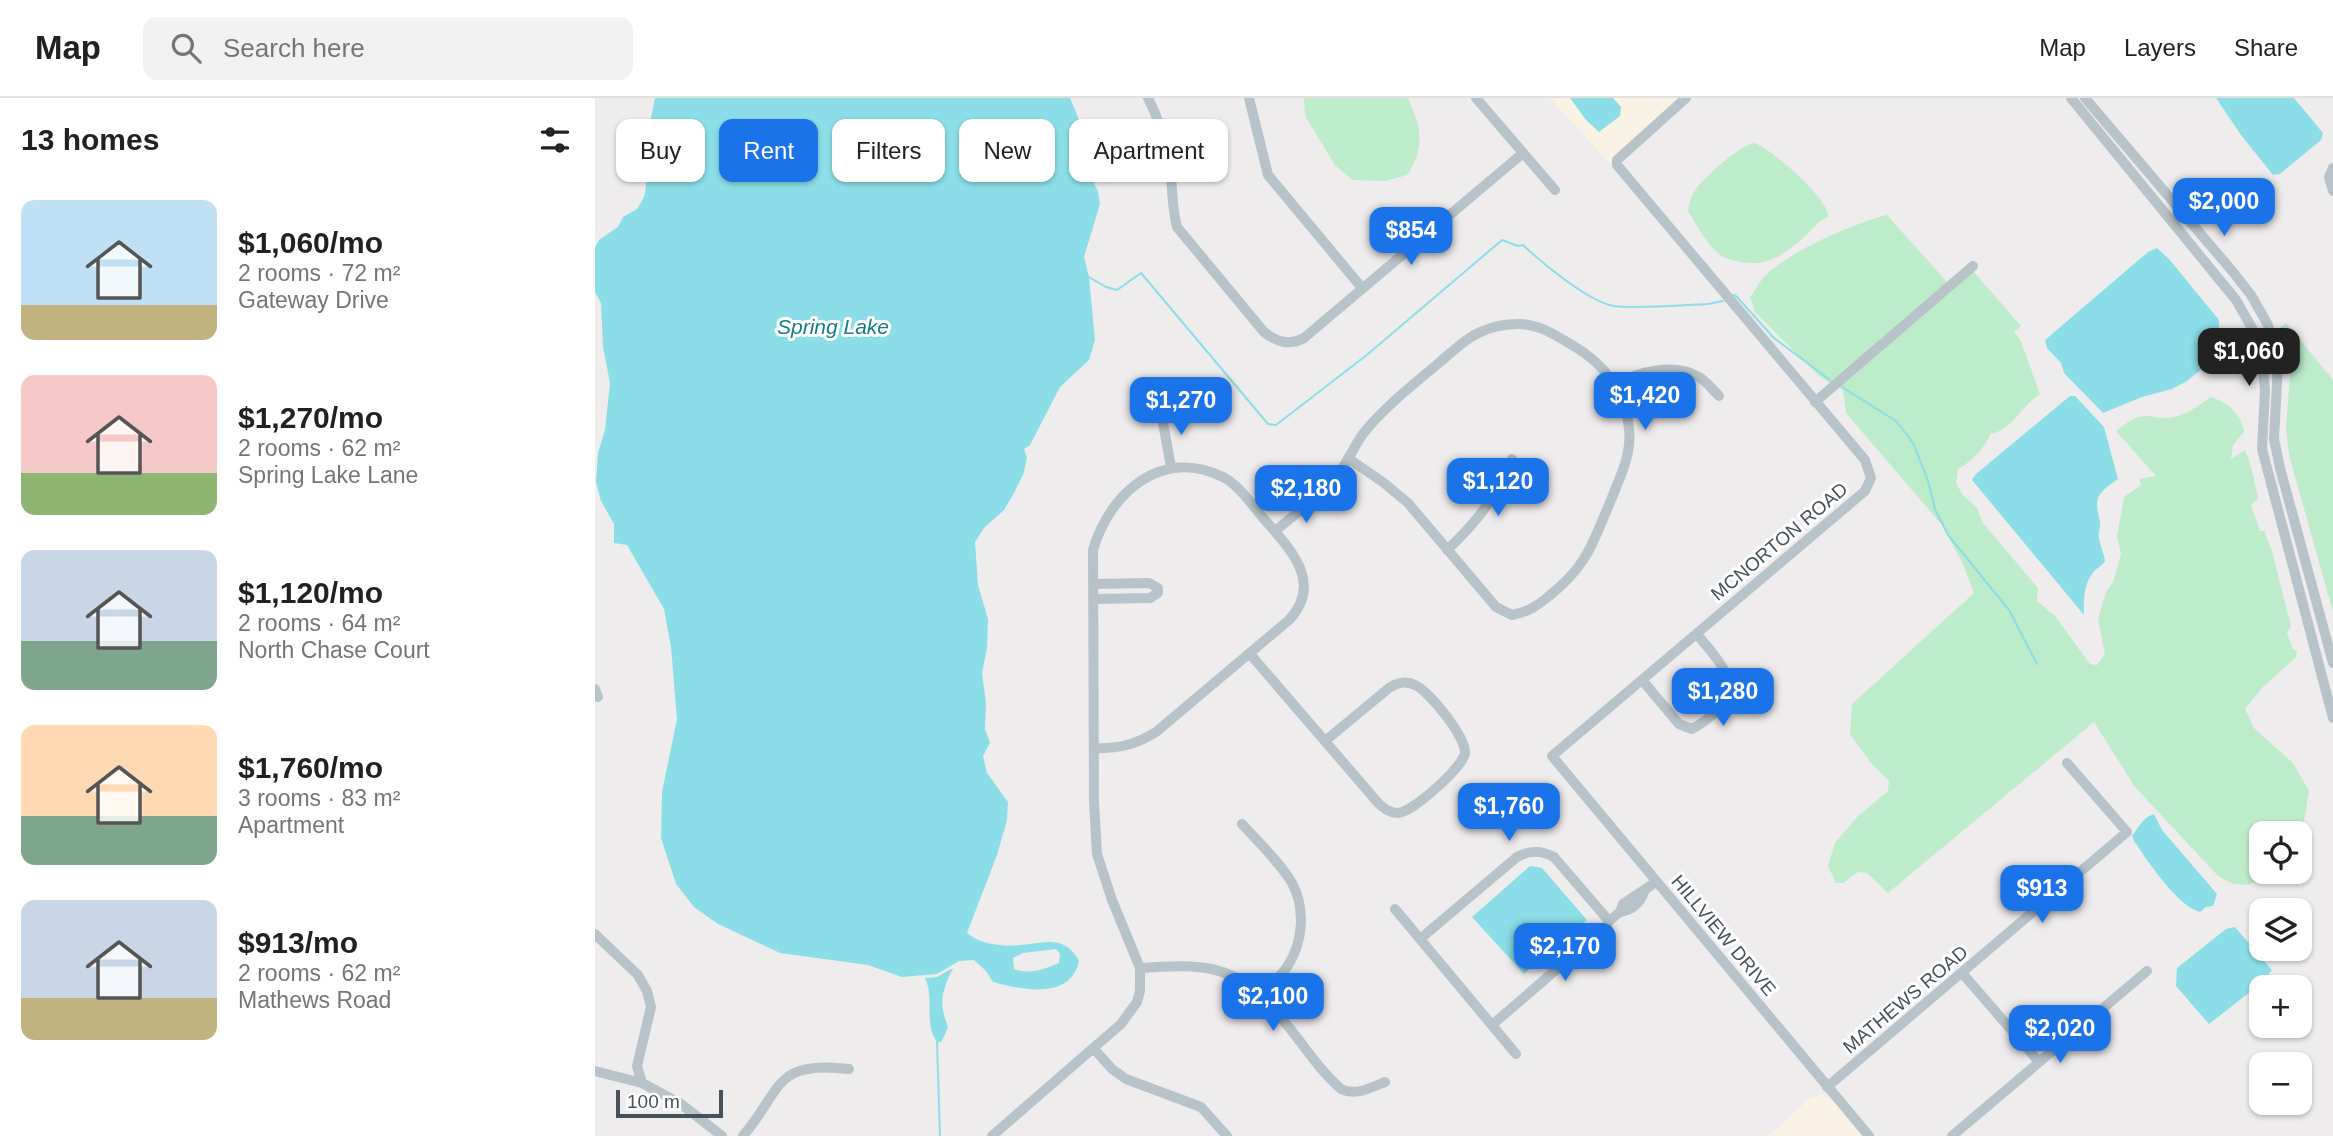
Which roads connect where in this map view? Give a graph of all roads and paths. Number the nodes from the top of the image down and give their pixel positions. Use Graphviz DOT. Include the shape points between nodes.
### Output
graph roads {
  1 [pos="1148,98"];
  2 [pos="1249,98"];
  3 [pos="1476,98"];
  4 [pos="1686,98"];
  5 [pos="2071,98"];
  6 [pos="2085,98"];
  7 [pos="1523,153"];
  8 [pos="2333,168"];
  9 [pos="1555,190"];
  10 [pos="2333,191"];
  11 [pos="2221,258"];
  12 [pos="1973,266"];
  13 [pos="2210,269"];
  14 [pos="1362,288"];
  15 [pos="1615,385"];
  16 [pos="1719,396"];
  17 [pos="1815,402"];
  18 [pos="1161,412"];
  19 [pos="2263,412"];
  20 [pos="2276,414"];
  21 [pos="1348,458"];
  22 [pos="1512,459"];
  23 [pos="1171,467"];
  24 [pos="1275,531"];
  25 [pos="1447,550"];
  26 [pos="1093,584"];
  27 [pos="1093,598"];
  28 [pos="2329,629"];
  29 [pos="1697,634"];
  30 [pos="2310,634"];
  31 [pos="1250,654"];
  32 [pos="2333,663"];
  33 [pos="1642,680"];
  34 [pos="2333,719"];
  35 [pos="1325,741"];
  36 [pos="1094,748"];
  37 [pos="1552,757"];
  38 [pos="2067,763"];
  39 [pos="1242,824"];
  40 [pos="1656,881"];
  41 [pos="1395,909"];
  42 [pos="1609,921"];
  43 [pos="595,934"];
  44 [pos="1420,939"];
  45 [pos="1140,968"];
  46 [pos="2147,971"];
  47 [pos="1963,974"];
  48 [pos="1259,993"];
  49 [pos="1492,1025"];
  50 [pos="1094,1049"];
  51 [pos="1516,1054"];
  52 [pos="2039,1062"];
  53 [pos="849,1069"];
  54 [pos="595,1071"];
  55 [pos="1385,1082"];
  56 [pos="642,1083"];
  57 [pos="1827,1087"];
  58 [pos="722,1136"];
  59 [pos="743,1136"];
  60 [pos="992,1136"];
  61 [pos="1227,1136"];
  62 [pos="1868,1136"];
  63 [pos="1952,1136"];
  1 -- 14 [label="street" via="1169,161 1177,227 1264,332 1275,340 1295,343"];
  2 -- 14 [label="street" via="1268,174"];
  3 -- 7 [label="street"];
  4 -- 17 [label="street, MCNORTON ROAD" via="1616,160 1620,171"];
  5 -- 13 [label="street"];
  6 -- 11 [label="street"];
  7 -- 9 [label="street"];
  7 -- 14 [label="street"];
  8 -- 10 [label="street" via="2329,177"];
  11 -- 13 [label="street"];
  11 -- 20 [label="street" via="2268,325 2278,364"];
  12 -- 17 [label="street"];
  13 -- 19 [label="street" via="2252,328 2262,356"];
  15 -- 16 [label="street" via="1633,374 1666,369 1698,376"];
  15 -- 21 [label="street" via="1585,352 1546,330 1529,324 1495,326 1465,341 1386,407"];
  15 -- 25 [label="street" via="1629,429 1626,461 1589,552 1570,579 1534,608 1512,615 1496,607"];
  17 -- 29 [label="street, MCNORTON ROAD" via="1865,460 1871,471 1870,484"];
  18 -- 23 [label="street"];
  19 -- 20 [label="street"];
  19 -- 30 [label="street" via="2262,449"];
  20 -- 28 [label="street" via="2274,439 2280,468"];
  21 -- 24 [label="street" via="1324,489"];
  21 -- 25 [label="street" via="1408,503"];
  22 -- 25 [label="street" via="1487,508"];
  23 -- 24 [label="street" via="1186,466 1225,478"];
  23 -- 26 [label="street" via="1137,484 1105,521 1093,550"];
  24 -- 31 [label="street" via="1301,566 1304,594 1296,613"];
  26 -- 27 [label="street"];
  26 -- 27 [label="street" via="1150,583 1158,593 1150,598"];
  27 -- 36 [label="street"];
  28 -- 30 [label="street"];
  28 -- 32 [label="street"];
  29 -- 33 [label="street, MCNORTON ROAD"];
  29 -- 33 [label="street" via="1727,676 1727,693 1710,719 1692,729 1679,724"];
  30 -- 34 [label="street"];
  31 -- 35 [label="street"];
  31 -- 36 [label="street" via="1142,741"];
  33 -- 37 [label="street, MCNORTON ROAD"];
  35 -- 35 [label="street" via="1379,804 1401,813 1458,768 1465,752 1460,734 1422,690 1407,682 1389,688"];
  36 -- 45 [label="street" via="1097,854"];
  37 -- 40 [label="street, HILLVIEW DRIVE"];
  38 -- 47 [label="street, MATHEWS ROAD" via="2127,832"];
  39 -- 48 [label="street" via="1292,884 1301,914 1294,955 1279,977"];
  40 -- 42 [label="street" via="1632,902 1623,904"];
  40 -- 57 [label="street, HILLVIEW DRIVE"];
  41 -- 44 [label="street"];
  42 -- 44 [label="street" via="1554,857 1527,851"];
  42 -- 49 [label="street"];
  43 -- 56 [label="street" via="638,975 647,991 651,1007 637,1066"];
  44 -- 49 [label="street"];
  45 -- 48 [label="street" via="1213,969 1244,981"];
  45 -- 50 [label="street" via="1140,992 1130,1014"];
  46 -- 52 [label="street"];
  47 -- 52 [label="street"];
  47 -- 57 [label="street, MATHEWS ROAD"];
  48 -- 55 [label="street" via="1341,1089 1356,1092"];
  49 -- 51 [label="street"];
  50 -- 60 [label="street"];
  50 -- 61 [label="street" via="1126,1079 1201,1107"];
  52 -- 63 [label="street"];
  53 -- 59 [label="street" via="825,1066 795,1071 776,1088"];
  54 -- 56 [label="street"];
  56 -- 58 [label="street" via="681,1104"];
  57 -- 62 [label="street, HILLVIEW DRIVE"];
}
